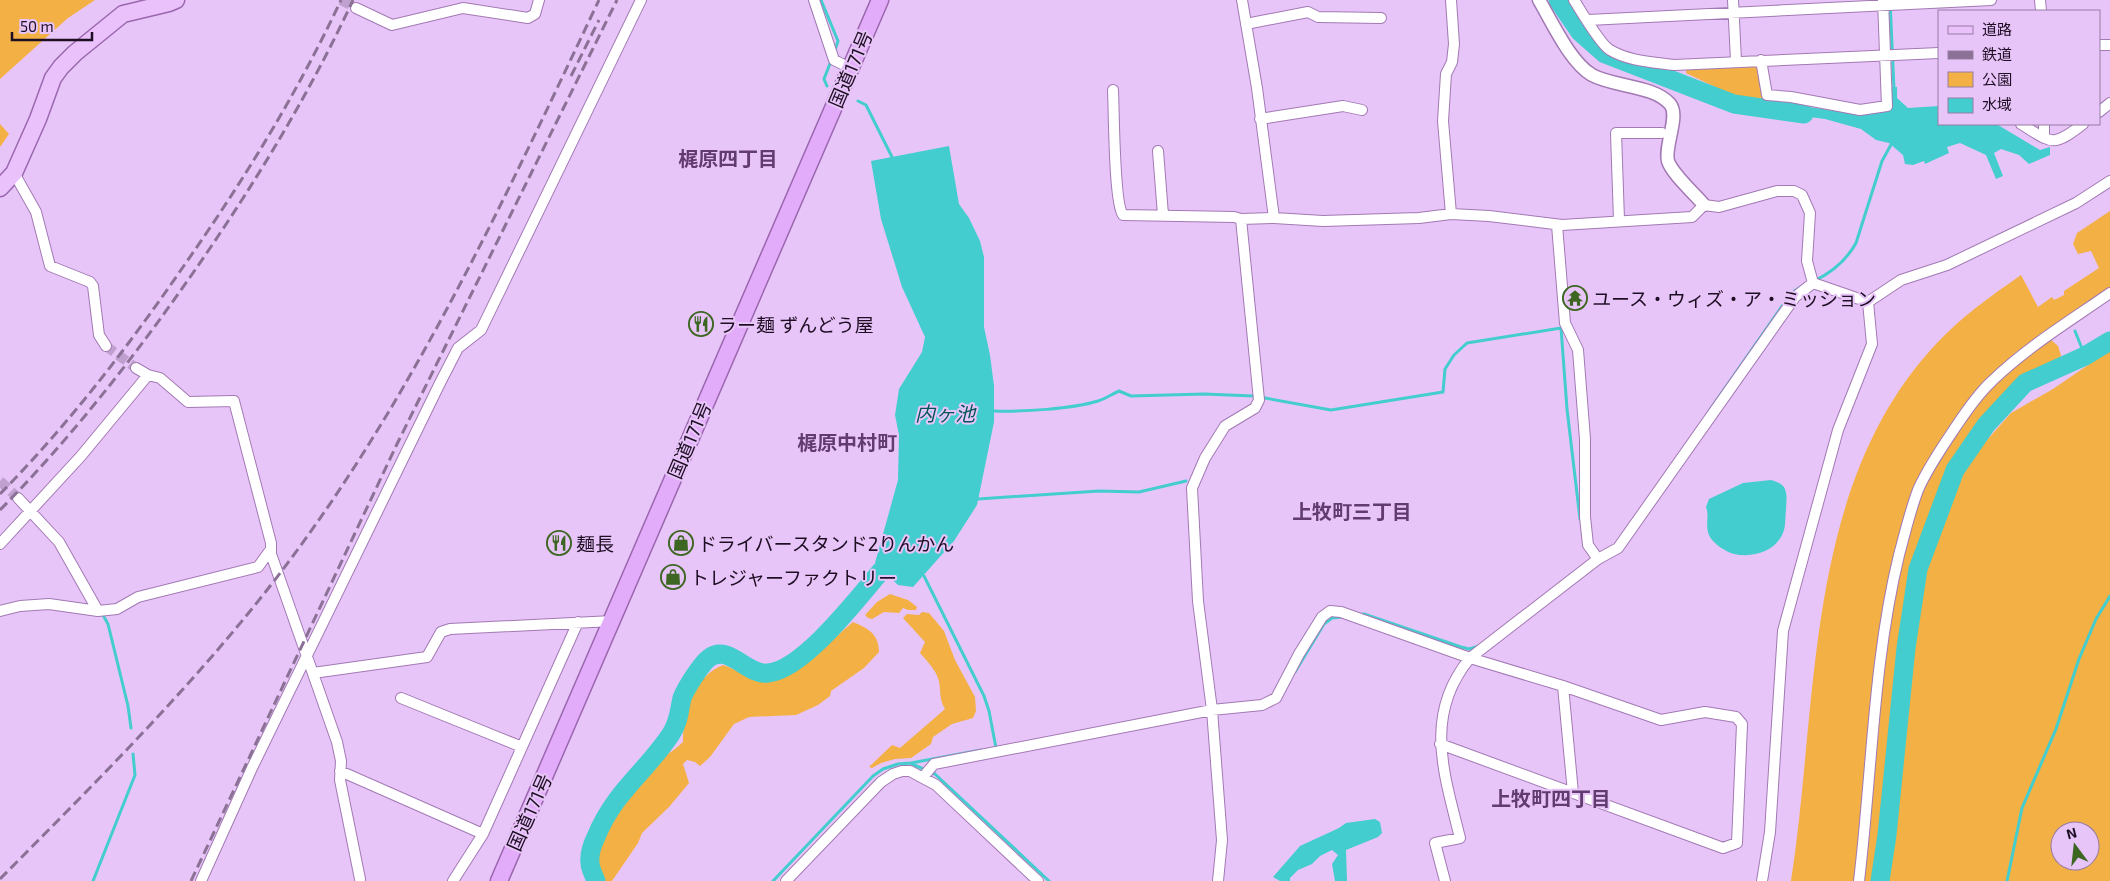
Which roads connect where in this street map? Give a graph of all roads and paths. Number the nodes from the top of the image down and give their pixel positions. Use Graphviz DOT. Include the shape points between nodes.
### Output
graph roads {
  1 [pos="176,0"];
  2 [pos="539,0"];
  3 [pos="814,0"];
  4 [pos="880,0"];
  5 [pos="1242,0"];
  6 [pos="1451,0"];
  7 [pos="1539,0"];
  8 [pos="1574,0"];
  9 [pos="1733,0"];
  10 [pos="1990,0"];
  11 [pos="638,1"];
  12 [pos="1883,3"];
  13 [pos="356,8"];
  14 [pos="1734,12"];
  15 [pos="1381,18"];
  16 [pos="1588,20"];
  17 [pos="1246,24"];
  18 [pos="1938,53"];
  19 [pos="1885,56"];
  20 [pos="1761,60"];
  21 [pos="1736,61"];
  22 [pos="850,68"];
  23 [pos="1113,90"];
  24 [pos="2110,103"];
  25 [pos="1362,110"];
  26 [pos="2100,111"];
  27 [pos="1260,119"];
  28 [pos="2022,125"];
  29 [pos="2044,125"];
  30 [pos="2082,125"];
  31 [pos="1662,133"];
  32 [pos="2044,138"];
  33 [pos="1158,151"];
  34 [pos="14,173"];
  35 [pos="2110,181"];
  36 [pos="0,188"];
  37 [pos="1704,205"];
  38 [pos="1452,214"];
  39 [pos="1163,215"];
  40 [pos="1274,218"];
  41 [pos="1241,219"];
  42 [pos="1619,220"];
  43 [pos="1557,225"];
  44 [pos="1813,283"];
  45 [pos="2110,293"];
  46 [pos="1868,302"];
  47 [pos="106,346"];
  48 [pos="136,368"];
  49 [pos="148,376"];
  50 [pos="18,498"];
  51 [pos="32,512"];
  52 [pos="0,544"];
  53 [pos="271,549"];
  54 [pos="1598,559"];
  55 [pos="0,611"];
  56 [pos="98,611"];
  57 [pos="613,621"];
  58 [pos="578,622"];
  59 [pos="306,654"];
  60 [pos="1470,658"];
  61 [pos="313,673"];
  62 [pos="1563,686"];
  63 [pos="402,698"];
  64 [pos="1212,710"];
  65 [pos="1440,744"];
  66 [pos="522,747"];
  67 [pos="340,771"];
  68 [pos="922,777"];
  69 [pos="1573,793"];
  70 [pos="483,834"];
  71 [pos="360,880"];
  72 [pos="201,881"];
  73 [pos="452,881"];
  74 [pos="499,881"];
  75 [pos="786,881"];
  76 [pos="1038,881"];
  77 [pos="1218,881"];
  78 [pos="1445,881"];
  79 [pos="1762,881"];
  80 [pos="1859,881"];
  1 -- 34 [label="main road" via="124,14 61,67 53,78"];
  2 -- 13 [label="street" via="535,14 528,18 463,8 392,25"];
  3 -- 22 [label="street" via="833,56"];
  4 -- 22 [label="highway, 国道171号"];
  5 -- 17 [label="street"];
  6 -- 38 [label="street" via="1454,44 1452,62 1446,74 1443,121"];
  7 -- 37 [label="street" via="1573,57 1590,74 1659,95 1671,106 1673,116 1668,160"];
  8 -- 16 [label="street"];
  9 -- 14 [label="street"];
  10 -- 12 [label="street"];
  11 -- 59 [label="street" via="481,330 458,348"];
  12 -- 14 [label="street"];
  12 -- 19 [label="street"];
  14 -- 16 [label="street"];
  14 -- 21 [label="street"];
  15 -- 17 [label="street" via="1318,17 1308,12"];
  16 -- 21 [label="street" via="1609,50 1634,59 1674,65"];
  17 -- 27 [label="street"];
  18 -- 19 [label="street"];
  19 -- 20 [label="street"];
  19 -- 20 [label="street" via="1887,106 1860,110 1767,95"];
  20 -- 21 [label="street"];
  22 -- 57 [label="highway, 国道171号"];
  23 -- 39 [label="street" via="1120,211 1123,215"];
  24 -- 26 [label="street"];
  25 -- 27 [label="street" via="1343,106"];
  27 -- 40 [label="street"];
  28 -- 32 [label="street"];
  29 -- 32 [label="street"];
  30 -- 32 [label="street" via="2063,140"];
  31 -- 42 [label="street" via="1616,133"];
  33 -- 39 [label="street"];
  34 -- 36 [label="main road"];
  34 -- 47 [label="street" via="36,212 50,266 93,286 99,334"];
  35 -- 46 [label="street" via="2076,204 1947,265 1901,280"];
  37 -- 42 [label="street" via="1692,217"];
  37 -- 44 [label="street" via="1719,207 1777,191 1794,191 1802,195 1810,213 1807,261"];
  38 -- 40 [label="street" via="1323,221"];
  38 -- 43 [label="street"];
  39 -- 41 [label="street"];
  40 -- 41 [label="street"];
  41 -- 64 [label="street" via="1260,400 1255,408 1225,426 1205,458 1192,488 1198,601"];
  42 -- 43 [label="street"];
  43 -- 54 [label="street" via="1565,322 1578,350 1588,545"];
  44 -- 46 [label="street"];
  44 -- 54 [label="street" via="1795,297 1618,548"];
  45 -- 80 [label="street" via="2027,351 1990,382 1964,414 1918,490 1890,592 1876,697"];
  46 -- 79 [label="street" via="1872,344 1838,430 1783,631 1770,832"];
  48 -- 49 [label="street"];
  49 -- 51 [label="street"];
  49 -- 53 [label="street" via="160,378 188,402 234,401"];
  50 -- 51 [label="street"];
  51 -- 52 [label="street"];
  51 -- 56 [label="street" via="59,542"];
  53 -- 56 [label="street" via="258,567 138,597 117,609"];
  53 -- 59 [label="street"];
  54 -- 60 [label="street"];
  55 -- 56 [label="street" via="49,604"];
  57 -- 58 [label="street"];
  57 -- 74 [label="highway, 国道171号"];
  58 -- 61 [label="street" via="450,630 441,632 427,657"];
  58 -- 66 [label="street"];
  59 -- 61 [label="street"];
  59 -- 72 [label="street"];
  60 -- 62 [label="street"];
  60 -- 64 [label="street" via="1341,612 1330,611 1322,617 1299,654 1276,698 1262,705"];
  60 -- 65 [label="street" via="1448,693"];
  61 -- 67 [label="street" via="337,742"];
  62 -- 69 [label="street"];
  62 -- 69 [label="street" via="1661,720 1704,712 1736,716 1742,724 1737,843 1723,848"];
  63 -- 66 [label="street"];
  64 -- 68 [label="street" via="934,764"];
  64 -- 77 [label="street" via="1222,840"];
  65 -- 69 [label="street"];
  65 -- 78 [label="street" via="1460,838 1435,843"];
  66 -- 70 [label="street"];
  67 -- 70 [label="street"];
  67 -- 71 [label="street"];
  68 -- 75 [label="street" via="902,771 887,777"];
  68 -- 76 [label="street" via="936,785"];
  70 -- 73 [label="street"];
}
